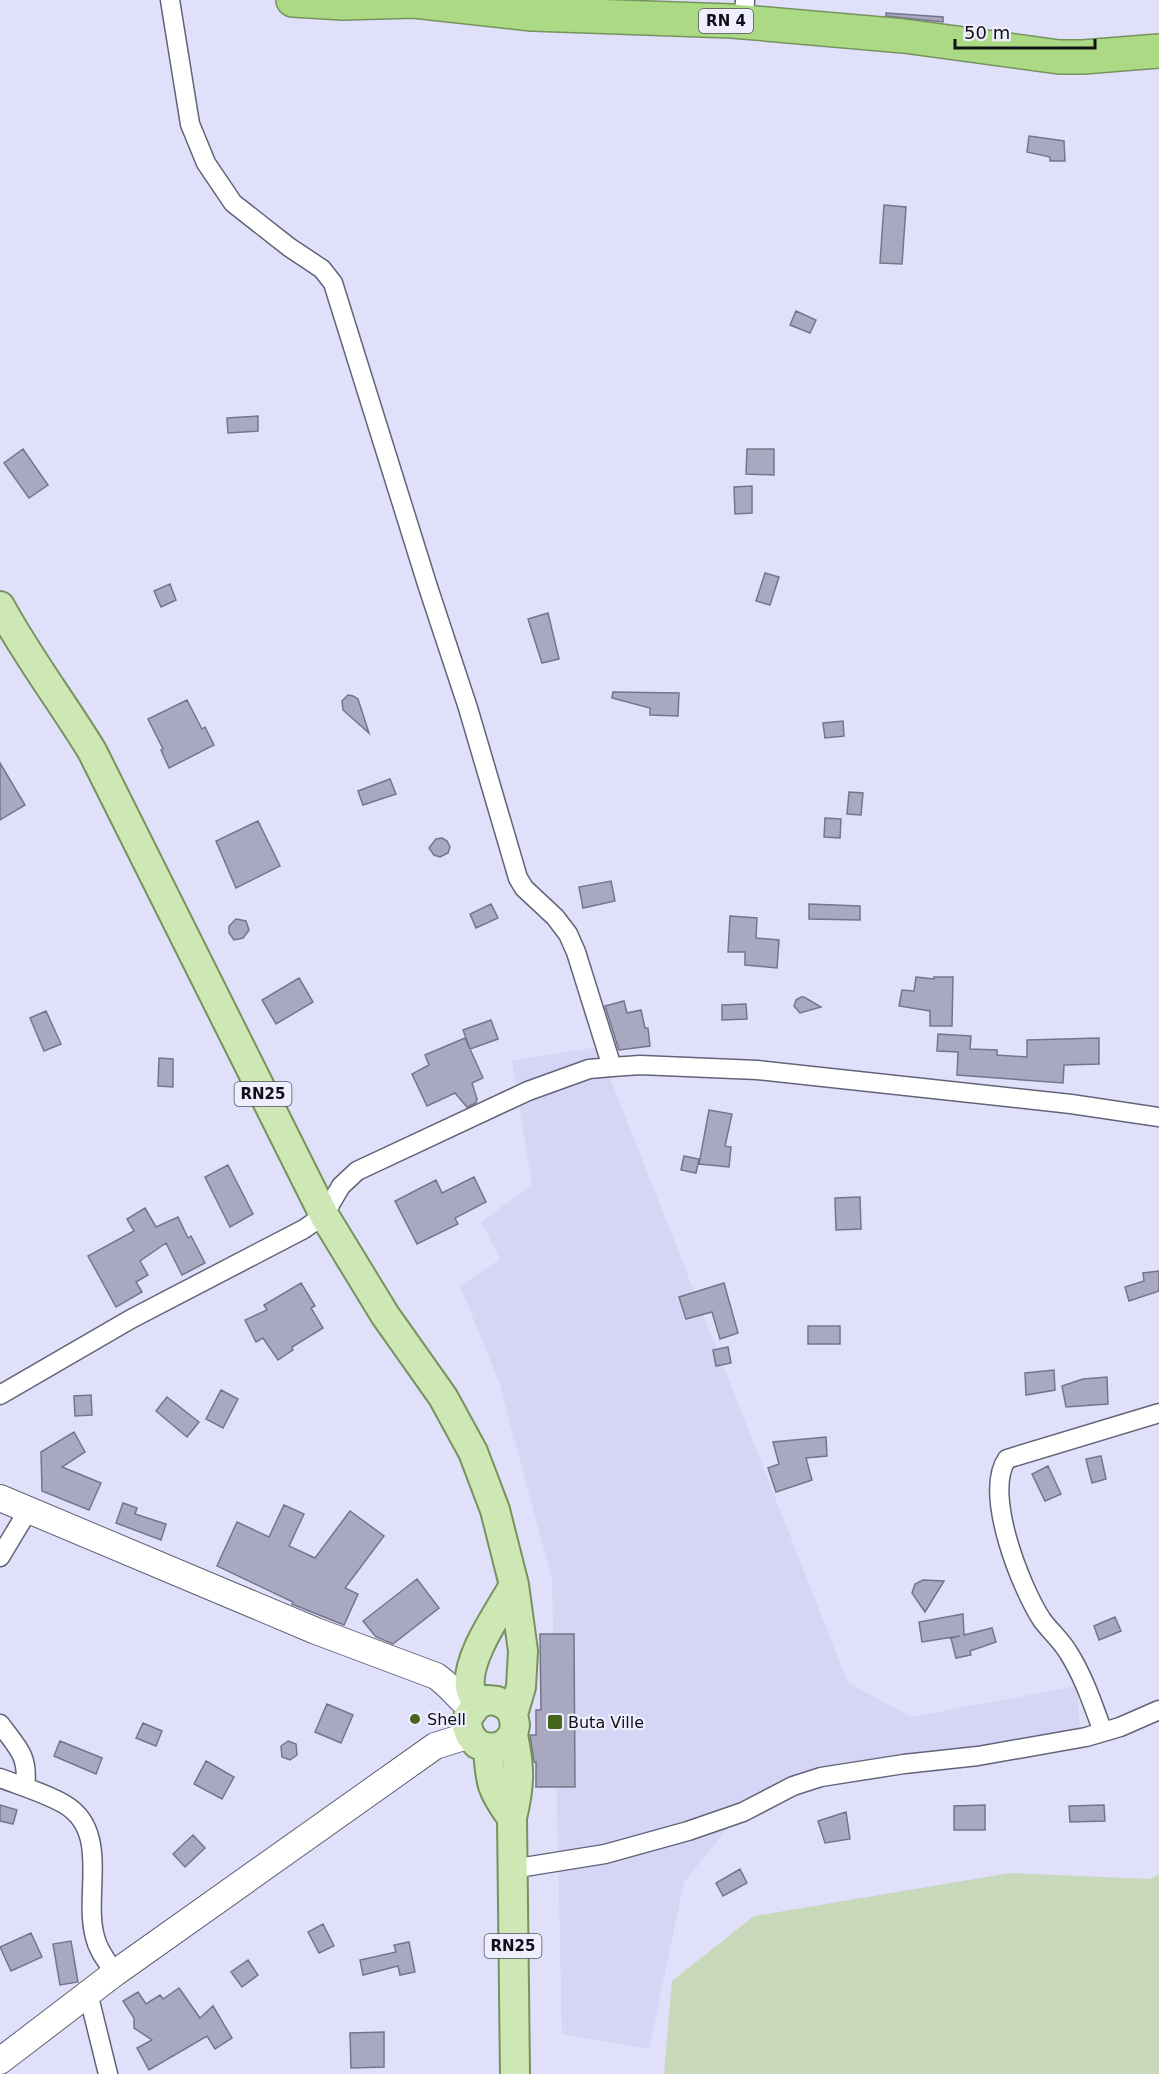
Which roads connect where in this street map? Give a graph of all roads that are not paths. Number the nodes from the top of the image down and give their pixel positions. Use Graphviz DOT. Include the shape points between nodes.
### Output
graph roads {
  1 [pos="170,0"];
  2 [pos="293,0"];
  3 [pos="745,11"];
  4 [pos="1159,51"];
  5 [pos="0,606"];
  6 [pos="612,1067"];
  7 [pos="1159,1116"];
  8 [pos="324,1215"];
  9 [pos="0,1395"];
  10 [pos="1159,1413"];
  11 [pos="0,1498"];
  12 [pos="29,1509"];
  13 [pos="0,1557"];
  14 [pos="514,1585"];
  15 [pos="1159,1710"];
  16 [pos="0,1724"];
  17 [pos="477,1724"];
  18 [pos="513,1725"];
  19 [pos="1103,1732"];
  20 [pos="0,1778"];
  21 [pos="25,1787"];
  22 [pos="512,1818"];
  23 [pos="512,1869"];
  24 [pos="115,1973"];
  25 [pos="88,1993"];
  26 [pos="0,2061"];
  27 [pos="108,2074"];
  28 [pos="515,2074"];
  1 -- 6 [label="street" via="190,124 206,163 233,203 322,269 333,283 518,878 568,934"];
  2 -- 3 [label="highway, RN 4" via="414,1 532,14"];
  3 -- 4 [label="highway, RN 4" via="1059,57"];
  5 -- 8 [label="main road, RN25" via="92,751"];
  6 -- 7 [label="street" via="757,1070"];
  6 -- 8 [label="street" via="589,1069 537,1088 357,1171 341,1186"];
  8 -- 9 [label="street"];
  8 -- 14 [label="main road, RN25" via="385,1315 443,1397 473,1452 495,1510"];
  10 -- 19 [label="street" via="1007,1459 1001,1468 1004,1529 1024,1588 1068,1651"];
  11 -- 12 [label="street"];
  12 -- 13 [label="street"];
  12 -- 17 [label="street" via="315,1631 436,1676 448,1684"];
  14 -- 17 [label="main road" via="471,1669 470,1688"];
  14 -- 18 [label="main road, RN25" via="523,1651"];
  15 -- 19 [label="street"];
  16 -- 21 [label="street" via="22,1754 27,1769"];
  17 -- 18 [label="main road" via="498,1747 506,1743"];
  17 -- 18 [label="main road" via="487,1700 507,1706"];
  17 -- 22 [label="main road" via="496,1796"];
  17 -- 24 [label="street" via="435,1746"];
  18 -- 22 [label="main road, RN25" via="519,1782"];
  19 -- 23 [label="street" via="978,1756 821,1777 793,1786 743,1812 688,1831 605,1854"];
  20 -- 21 [label="street"];
  21 -- 24 [label="street" via="66,1805 86,1825 92,1844 94,1936"];
  22 -- 23 [label="main road, RN25"];
  23 -- 28 [label="main road, RN25"];
  24 -- 25 [label="street"];
  25 -- 26 [label="street"];
  25 -- 27 [label="street"];
}
